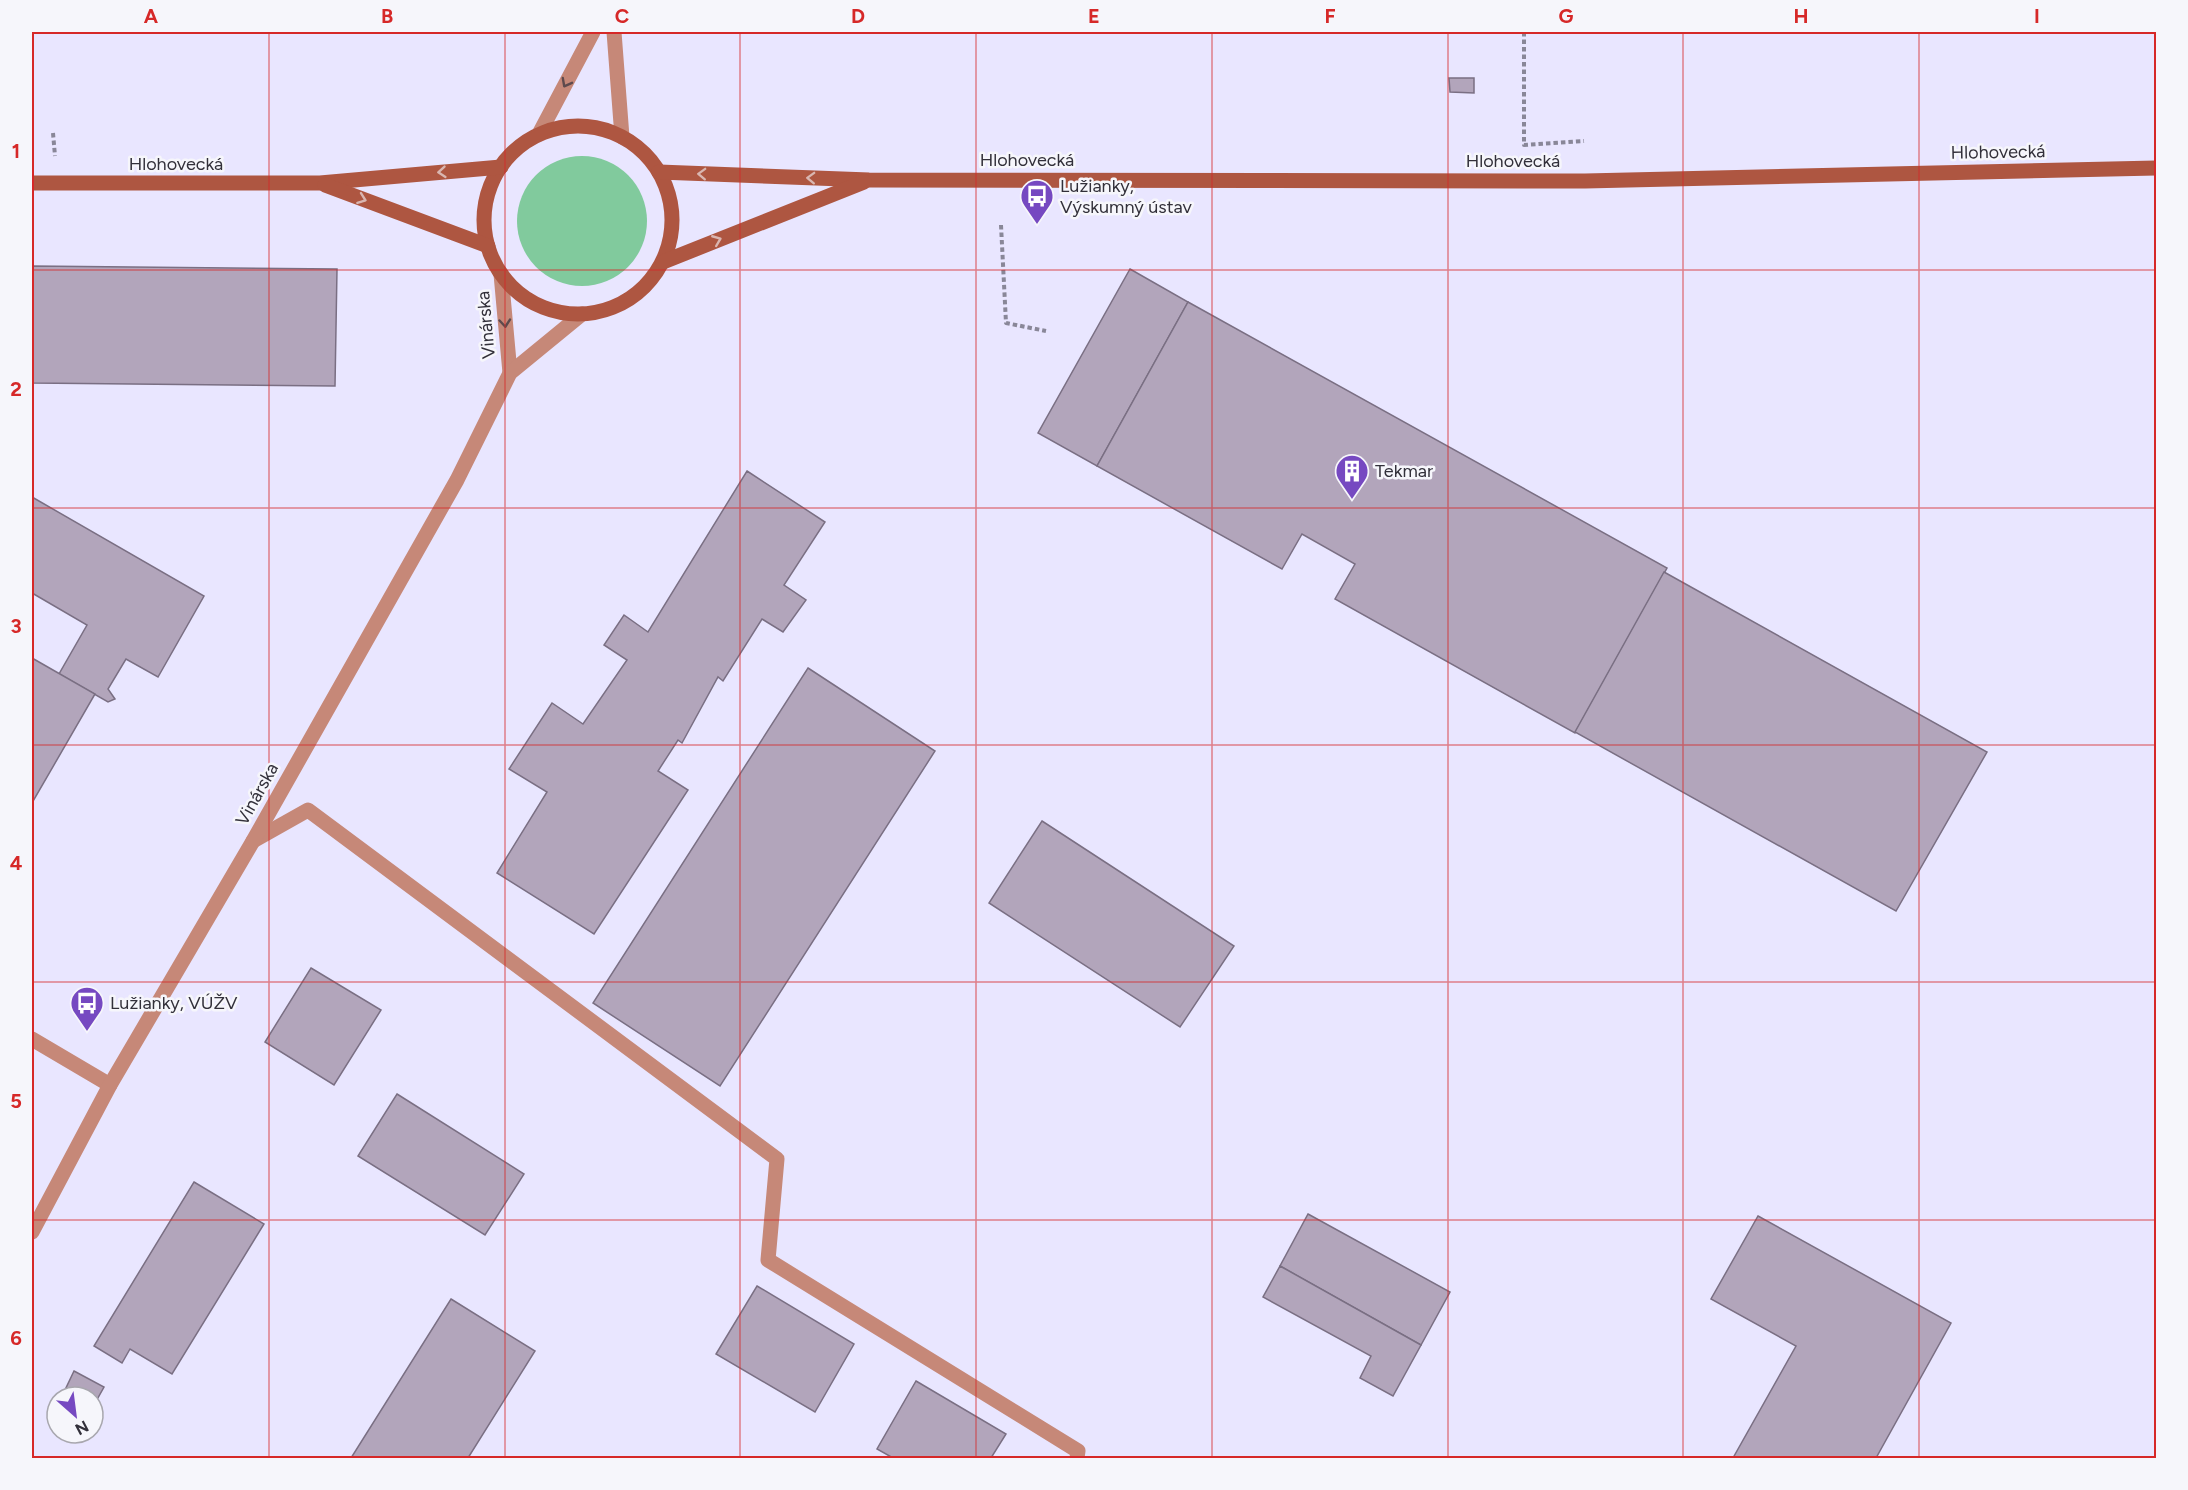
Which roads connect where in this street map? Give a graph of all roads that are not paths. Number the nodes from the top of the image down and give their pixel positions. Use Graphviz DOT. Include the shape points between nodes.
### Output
graph roads {
  1 [pos="593,32"];
  2 [pos="614,32"];
  3 [pos="539,134"];
  4 [pos="622,137"];
  5 [pos="501,167"];
  6 [pos="2157,168"];
  7 [pos="659,172"];
  8 [pos="869,180"];
  9 [pos="32,183"];
  10 [pos="320,183"];
  11 [pos="488,246"];
  12 [pos="663,262"];
  13 [pos="501,274"];
  14 [pos="582,314"];
  15 [pos="510,373"];
  16 [pos="253,841"];
  17 [pos="32,1039"];
  18 [pos="110,1085"];
  19 [pos="32,1232"];
  20 [pos="1077,1458"];
  1 -- 3 [label="street, one-way"];
  2 -- 4 [label="street"];
  3 -- 4 [label="main road" via="581,126"];
  3 -- 5 [label="main road" via="518,148"];
  4 -- 7 [label="main road" via="643,152"];
  5 -- 10 [label="main road, Hlohovecká, one-way"];
  5 -- 11 [label="main road" via="485,205"];
  6 -- 8 [label="main road, Hlohovecká" via="1585,181"];
  8 -- 7 [label="main road, Hlohovecká, one-way"];
  7 -- 12 [label="main road" via="672,216"];
  12 -- 8 [label="main road, Hlohovecká, one-way"];
  9 -- 10 [label="main road, Hlohovecká"];
  10 -- 11 [label="main road, Hlohovecká, one-way"];
  11 -- 13 [label="main road"];
  12 -- 14 [label="main road" via="646,285 627,300 606,310"];
  13 -- 14 [label="main road" via="536,304 566,314"];
  13 -- 15 [label="street, Vinárska, one-way"];
  14 -- 15 [label="street, Vinárska"];
  15 -- 16 [label="street, Vinárska" via="457,480"];
  16 -- 18 [label="street, Vinárska"];
  16 -- 20 [label="street" via="308,810 777,1159 768,1260 1078,1451"];
  17 -- 18 [label="street"];
  18 -- 19 [label="street, Vinárska"];
}
